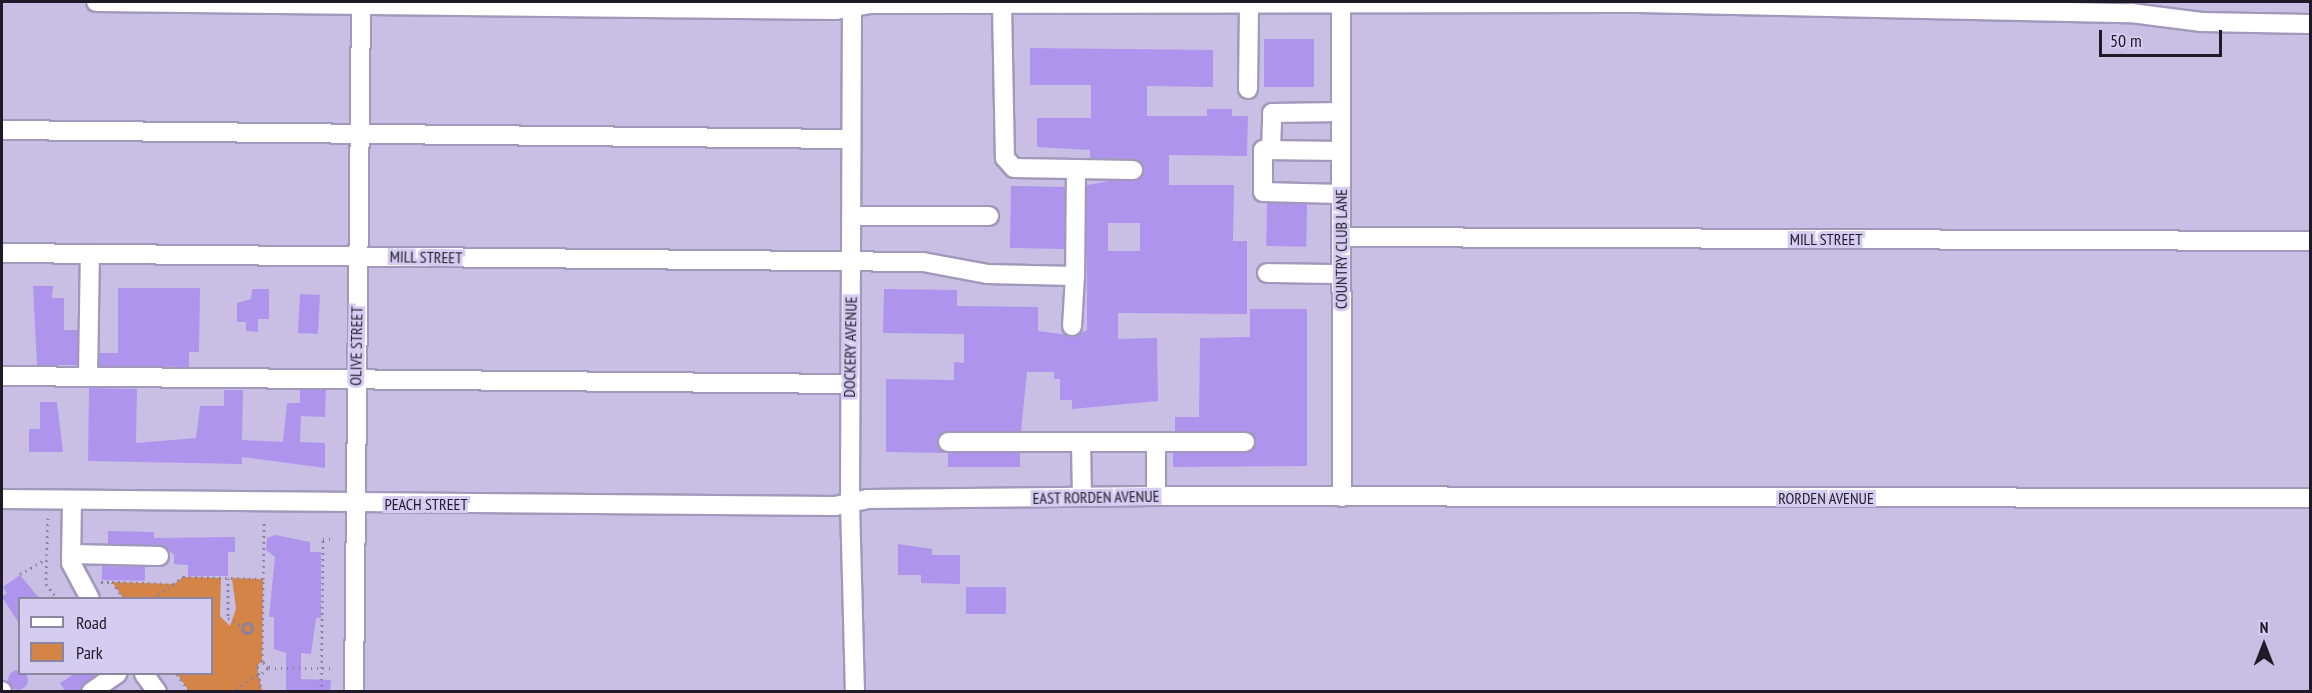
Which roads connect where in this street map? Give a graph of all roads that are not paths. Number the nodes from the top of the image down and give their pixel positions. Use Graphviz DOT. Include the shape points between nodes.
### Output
graph roads {
  1 [pos="96,2"];
  2 [pos="1639,2"];
  3 [pos="361,3"];
  4 [pos="1341,4"];
  5 [pos="852,5"];
  6 [pos="1002,5"];
  7 [pos="1249,6"];
  8 [pos="2310,24"];
  9 [pos="1248,89"];
  10 [pos="1341,112"];
  11 [pos="2,130"];
  12 [pos="358,135"];
  13 [pos="851,139"];
  14 [pos="1271,150"];
  15 [pos="1341,151"];
  16 [pos="1076,169"];
  17 [pos="1133,170"];
  18 [pos="1341,194"];
  19 [pos="852,216"];
  20 [pos="989,216"];
  21 [pos="1341,237"];
  22 [pos="2310,241"];
  23 [pos="2,253"];
  24 [pos="90,254"];
  25 [pos="357,257"];
  26 [pos="851,261"];
  27 [pos="1267,273"];
  28 [pos="1341,274"];
  29 [pos="1075,276"];
  30 [pos="1072,326"];
  31 [pos="2,376"];
  32 [pos="88,376"];
  33 [pos="355,376"];
  34 [pos="850,384"];
  35 [pos="948,442"];
  36 [pos="1081,442"];
  37 [pos="1245,442"];
  38 [pos="1156,443"];
  39 [pos="1156,496"];
  40 [pos="1082,497"];
  41 [pos="1342,497"];
  42 [pos="2310,498"];
  43 [pos="2,499"];
  44 [pos="72,500"];
  45 [pos="355,504"];
  46 [pos="850,504"];
  47 [pos="71,554"];
  48 [pos="159,556"];
  49 [pos="92,590"];
  50 [pos="116,675"];
  51 [pos="145,675"];
  52 [pos="91,692"];
  53 [pos="157,692"];
  54 [pos="354,692"];
  55 [pos="855,692"];
  1 -- 3 [label="street"];
  2 -- 4 [label="street"];
  2 -- 8 [label="street" via="2131,13 2201,22"];
  3 -- 5 [label="street"];
  3 -- 12 [label="street, OLIVE STREET"];
  4 -- 7 [label="street"];
  4 -- 10 [label="street, COUNTRY CLUB LANE"];
  5 -- 6 [label="street"];
  5 -- 13 [label="street, DOCKERY AVENUE"];
  6 -- 7 [label="street"];
  6 -- 16 [label="street" via="1005,158 1014,168"];
  7 -- 9 [label="street"];
  10 -- 14 [label="street" via="1272,113"];
  10 -- 15 [label="street, COUNTRY CLUB LANE"];
  11 -- 12 [label="street"];
  12 -- 13 [label="street"];
  12 -- 25 [label="street, OLIVE STREET"];
  13 -- 19 [label="street, DOCKERY AVENUE"];
  14 -- 15 [label="street"];
  14 -- 18 [label="street" via="1263,150 1263,192"];
  15 -- 18 [label="street, COUNTRY CLUB LANE"];
  16 -- 17 [label="street"];
  16 -- 29 [label="street"];
  18 -- 21 [label="street, COUNTRY CLUB LANE"];
  19 -- 20 [label="street"];
  19 -- 26 [label="street, DOCKERY AVENUE"];
  21 -- 22 [label="street, MILL STREET"];
  21 -- 28 [label="street, COUNTRY CLUB LANE"];
  23 -- 24 [label="street, MILL STREET"];
  24 -- 25 [label="street, MILL STREET"];
  24 -- 32 [label="street"];
  25 -- 26 [label="street, MILL STREET"];
  25 -- 33 [label="street, OLIVE STREET"];
  26 -- 29 [label="street, MILL STREET"];
  26 -- 34 [label="street, DOCKERY AVENUE"];
  27 -- 28 [label="street"];
  28 -- 41 [label="street, COUNTRY CLUB LANE"];
  29 -- 30 [label="street"];
  31 -- 32 [label="street"];
  32 -- 33 [label="street"];
  33 -- 34 [label="street"];
  33 -- 45 [label="street, OLIVE STREET"];
  34 -- 46 [label="street, DOCKERY AVENUE"];
  35 -- 36 [label="street"];
  36 -- 38 [label="street"];
  36 -- 40 [label="street"];
  37 -- 38 [label="street"];
  38 -- 39 [label="street"];
  39 -- 40 [label="street, EAST RORDEN AVENUE"];
  39 -- 41 [label="street, EAST RORDEN AVENUE"];
  40 -- 46 [label="street, EAST RORDEN AVENUE"];
  41 -- 42 [label="street, RORDEN AVENUE"];
  43 -- 44 [label="street, PEACH STREET"];
  44 -- 45 [label="street, PEACH STREET"];
  44 -- 47 [label="street"];
  45 -- 46 [label="street, PEACH STREET"];
  45 -- 54 [label="street, OLIVE STREET"];
  46 -- 55 [label="street, DOCKERY AVENUE"];
  47 -- 48 [label="street"];
  47 -- 49 [label="street" via="73,573"];
  50 -- 52 [label="street"];
  51 -- 53 [label="street"];
}
